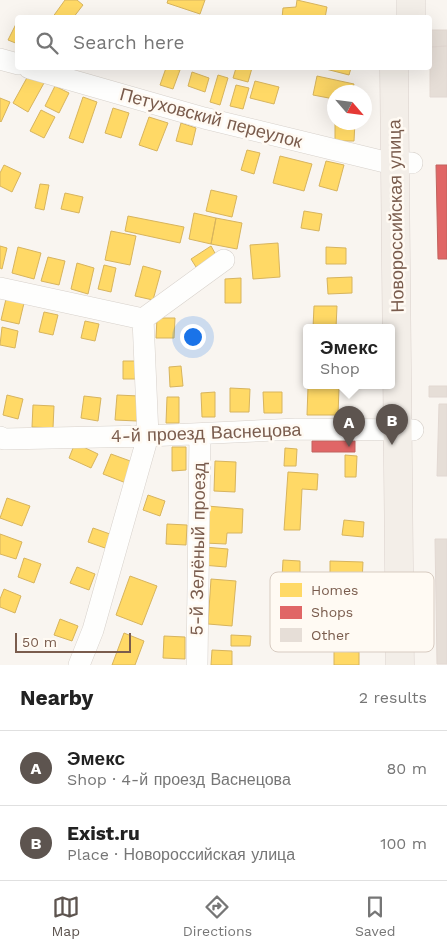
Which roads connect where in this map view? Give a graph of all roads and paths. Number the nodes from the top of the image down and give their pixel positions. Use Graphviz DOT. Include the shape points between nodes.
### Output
graph roads {
  1 [pos="394,0"];
  2 [pos="411,0"];
  3 [pos="394,15"];
  4 [pos="411,15"];
  5 [pos="0,59"];
  6 [pos="15,63"];
  7 [pos="36,70"];
  8 [pos="394,70"];
  9 [pos="411,70"];
  10 [pos="403,163"];
  11 [pos="224,260"];
  12 [pos="0,288"];
  13 [pos="143,319"];
  14 [pos="406,430"];
  15 [pos="200,434"];
  16 [pos="148,436"];
  17 [pos="1,442"];
  18 [pos="402,572"];
  19 [pos="411,572"];
  20 [pos="400,652"];
  21 [pos="414,652"];
  22 [pos="79,665"];
  23 [pos="197,665"];
  24 [pos="400,665"];
  25 [pos="414,665"];
  1 -- 3 [label="main road"];
  2 -- 4 [label="main road"];
  5 -- 6 [label="street"];
  7 -- 10 [label="street, Петуховский переулок" via="204,118"];
  8 -- 10 [label="main road, Новороссийская улица"];
  9 -- 10 [label="main road, Новороссийская улица"];
  10 -- 14 [label="main road, Новороссийская улица"];
  11 -- 13 [label="street"];
  12 -- 13 [label="street"];
  13 -- 16 [label="street"];
  14 -- 15 [label="street, 4-й проезд Васнецова" via="296,429"];
  14 -- 18 [label="main road, Новороссийская улица"];
  14 -- 19 [label="main road, Новороссийская улица"];
  15 -- 16 [label="street, 4-й проезд Васнецова"];
  15 -- 23 [label="street, 5-й Зелёный проезд"];
  16 -- 17 [label="street, 4-й проезд Васнецова"];
  16 -- 22 [label="street" via="93,630"];
  20 -- 24 [label="main road, Новороссийская улица"];
  21 -- 25 [label="main road, Новороссийская улица"];
}
